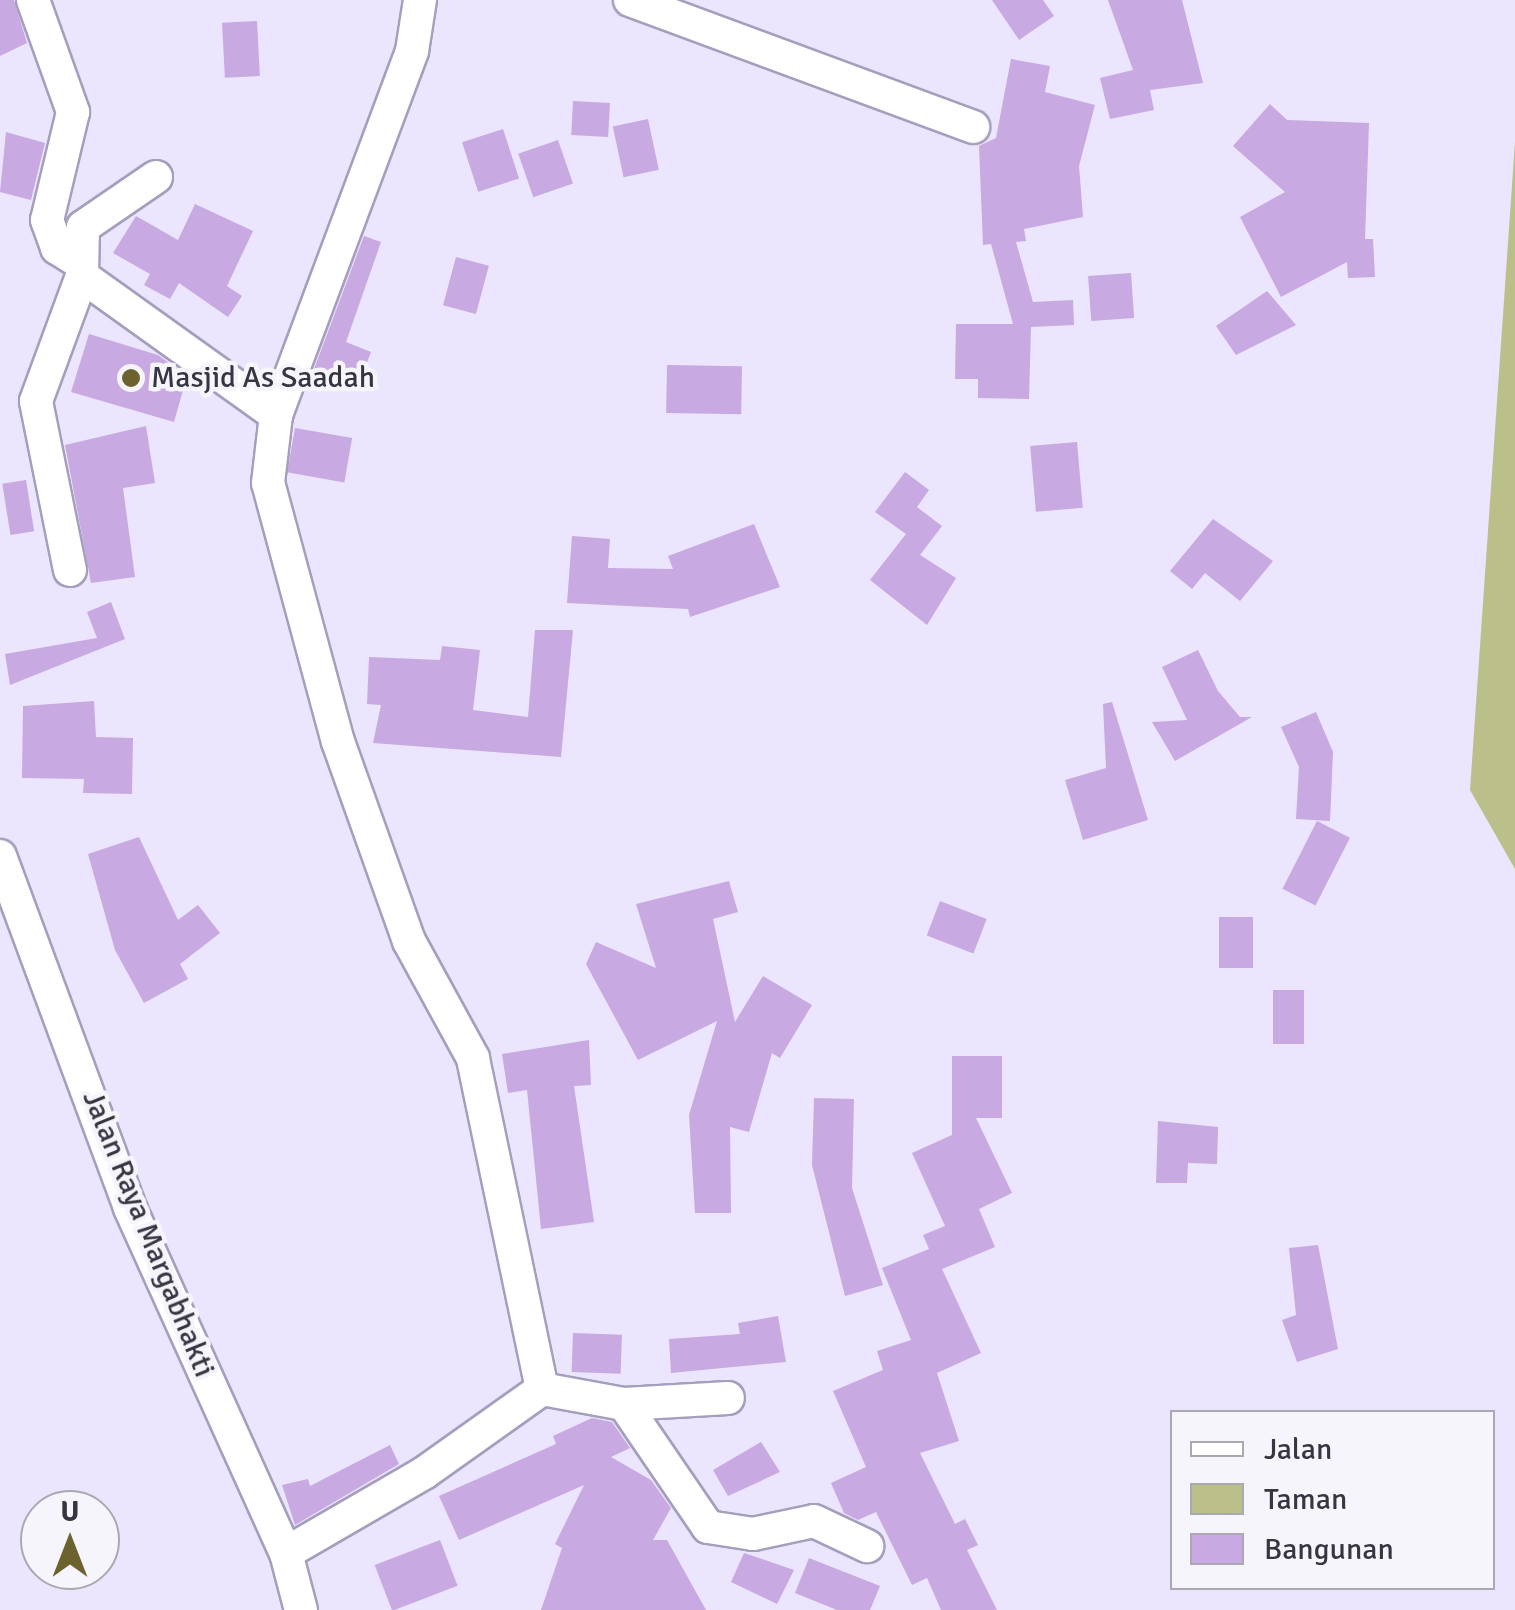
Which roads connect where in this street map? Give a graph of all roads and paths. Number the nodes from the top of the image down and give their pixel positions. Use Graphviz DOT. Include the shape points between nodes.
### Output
graph roads {
  1 [pos="33,0"];
  2 [pos="420,0"];
  3 [pos="630,0"];
  4 [pos="973,127"];
  5 [pos="156,178"];
  6 [pos="79,268"];
  7 [pos="276,415"];
  8 [pos="70,570"];
  9 [pos="0,856"];
  10 [pos="542,1389"];
  11 [pos="728,1398"];
  12 [pos="624,1404"];
  13 [pos="867,1546"];
  14 [pos="286,1552"];
  15 [pos="302,1610"];
  1 -- 6 [label="street" via="73,112 48,220 58,248"];
  2 -- 7 [label="street" via="412,51"];
  3 -- 4 [label="street"];
  5 -- 6 [label="street" via="92,214"];
  6 -- 7 [label="street"];
  6 -- 8 [label="street" via="36,401"];
  7 -- 10 [label="street" via="268,484 318,675 409,941 473,1058"];
  9 -- 14 [label="street, Jalan Raya Margabhakti" via="130,1208"];
  10 -- 12 [label="street"];
  10 -- 14 [label="street" via="424,1473"];
  11 -- 12 [label="street"];
  12 -- 13 [label="street" via="708,1527 753,1534 814,1522"];
  14 -- 15 [label="street, Jalan Raya Margabhakti"];
}
